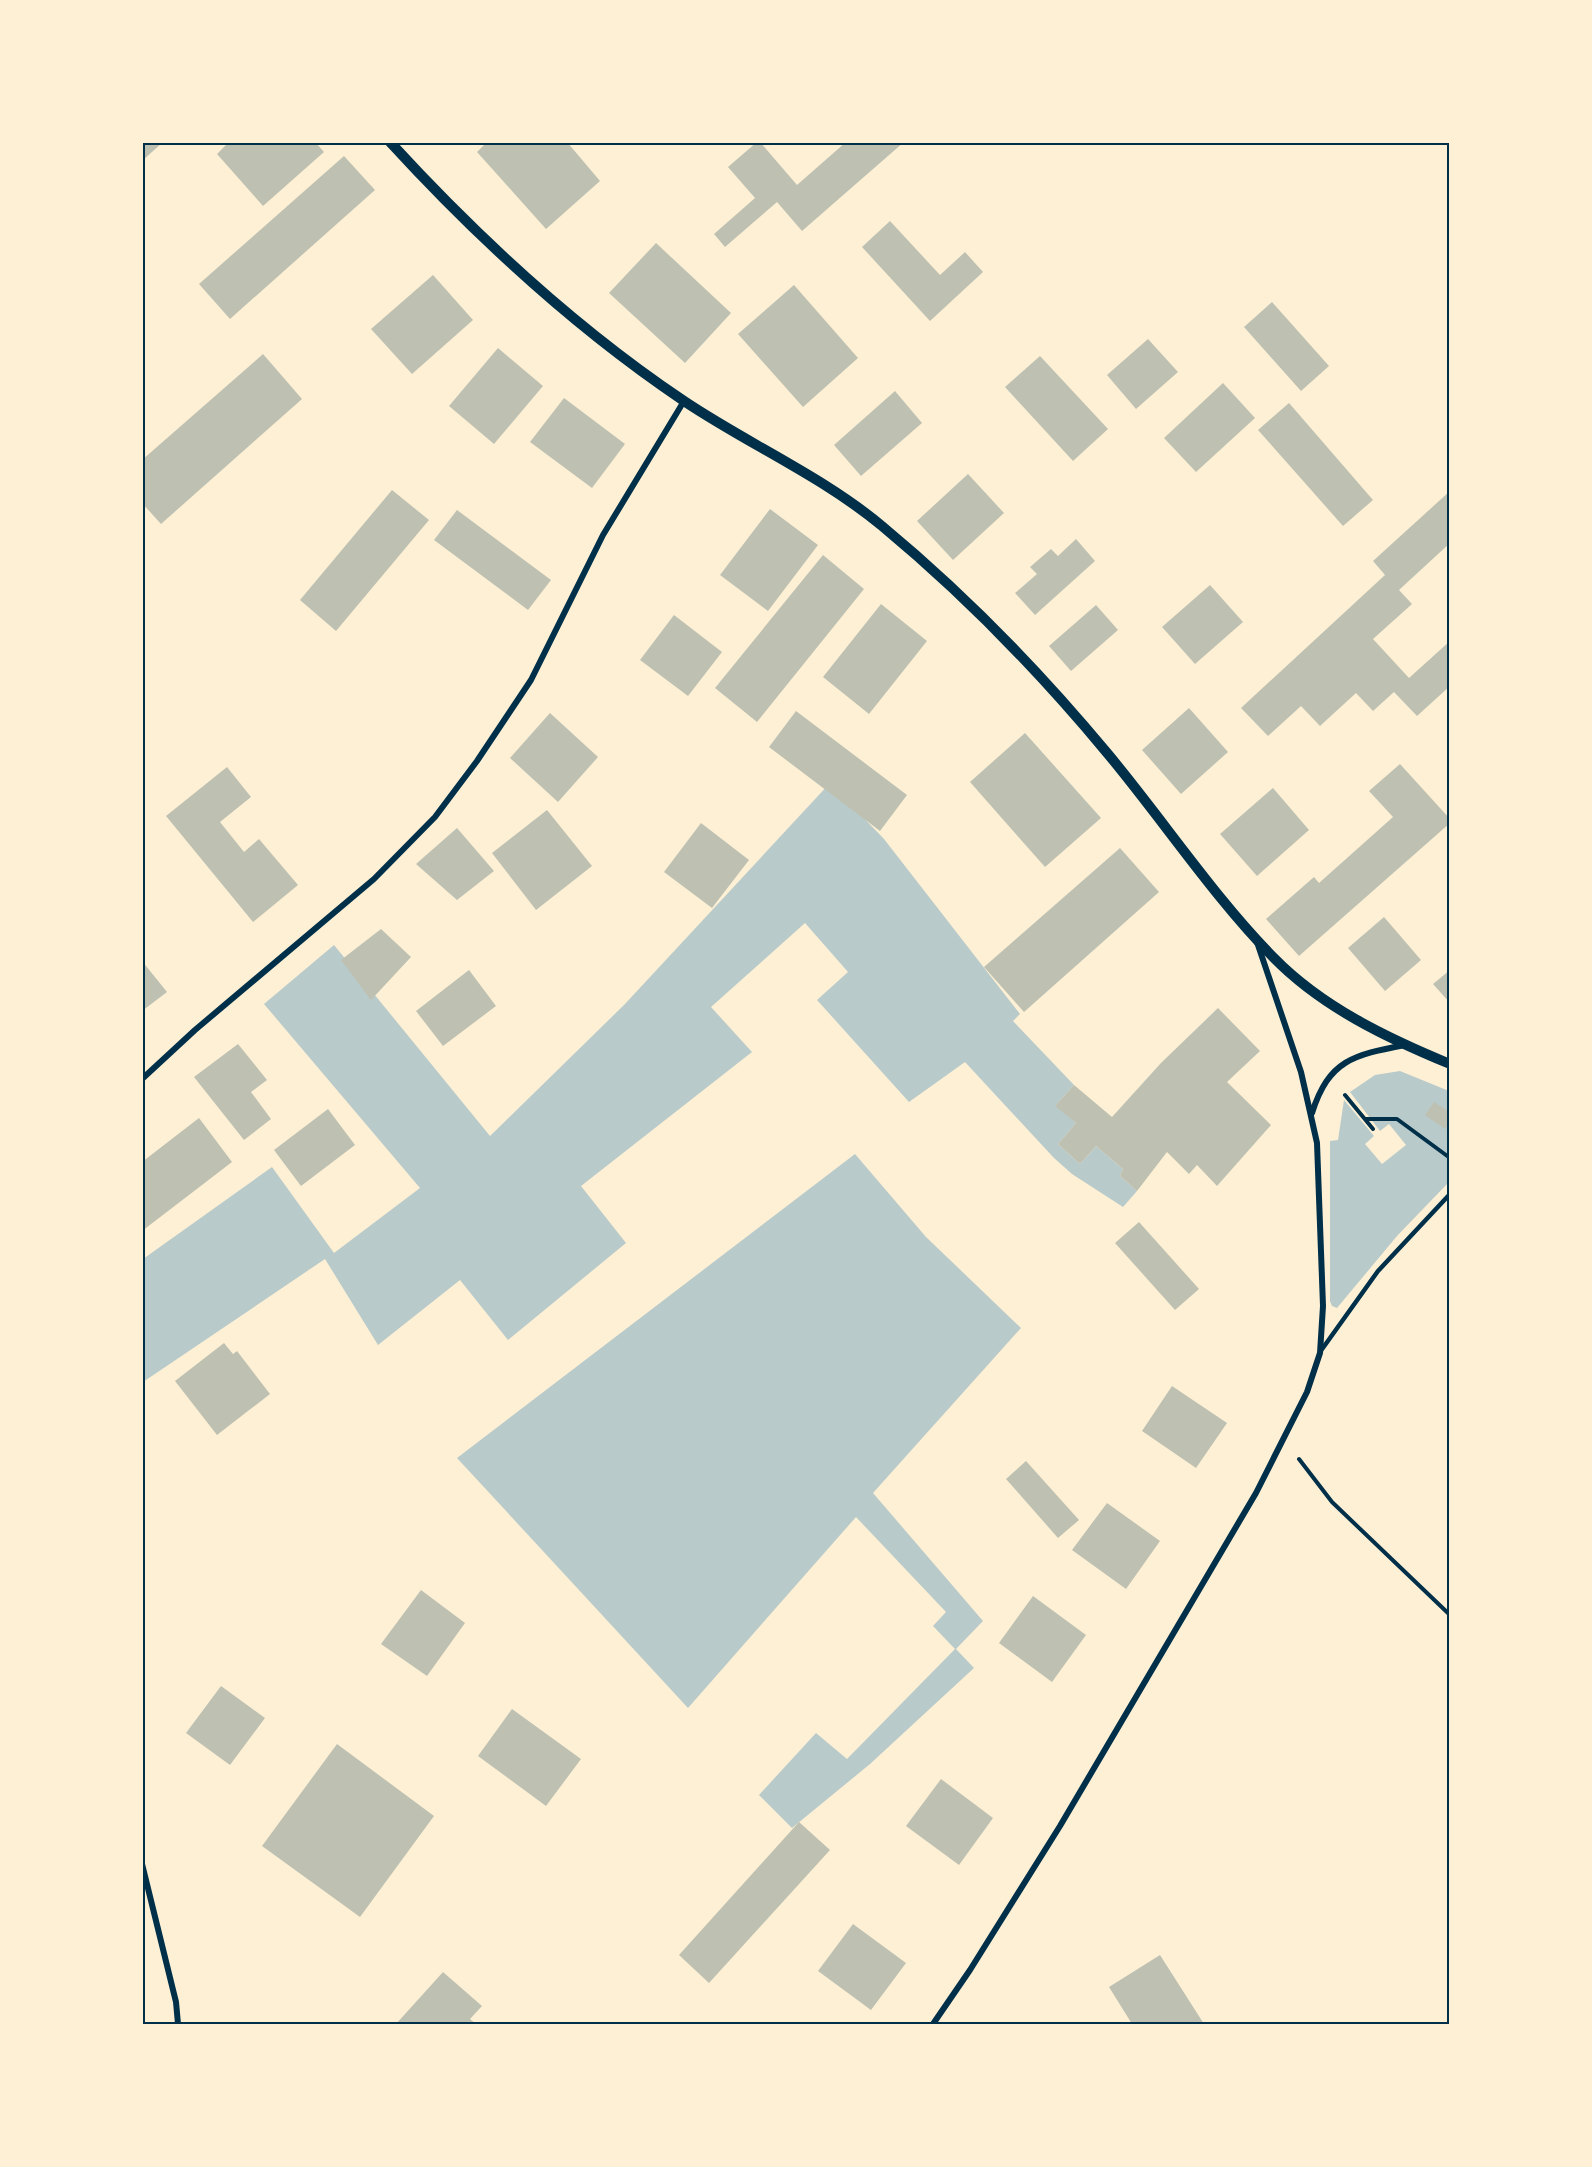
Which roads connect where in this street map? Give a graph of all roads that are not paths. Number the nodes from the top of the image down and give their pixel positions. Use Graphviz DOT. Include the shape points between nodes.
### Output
graph roads {
  1 [pos="390,142"];
  2 [pos="684,401"];
  3 [pos="1255,937"];
  4 [pos="1405,1044"];
  5 [pos="1449,1064"];
  6 [pos="142,1079"];
  7 [pos="1312,1113"];
  8 [pos="1449,1194"];
  9 [pos="1320,1353"];
  10 [pos="142,1864"];
  11 [pos="178,2025"];
  12 [pos="933,2025"];
  1 -- 2 [label="street" via="535,287 582,327"];
  2 -- 3 [label="street" via="870,517 932,571 1032,667 1107,753"];
  2 -- 6 [label="street" via="603,536 531,680 435,818 374,879"];
  3 -- 4 [label="street" via="1275,959 1331,1005"];
  3 -- 7 [label="street"];
  4 -- 5 [label="street"];
  4 -- 7 [label="street" via="1362,1055 1332,1073 1320,1087"];
  7 -- 9 [label="street" via="1321,1227"];
  8 -- 9 [label="lane" via="1378,1271"];
  9 -- 12 [label="street" via="1307,1392 1250,1504 1060,1826"];
  10 -- 11 [label="street" via="176,2002"];
}
